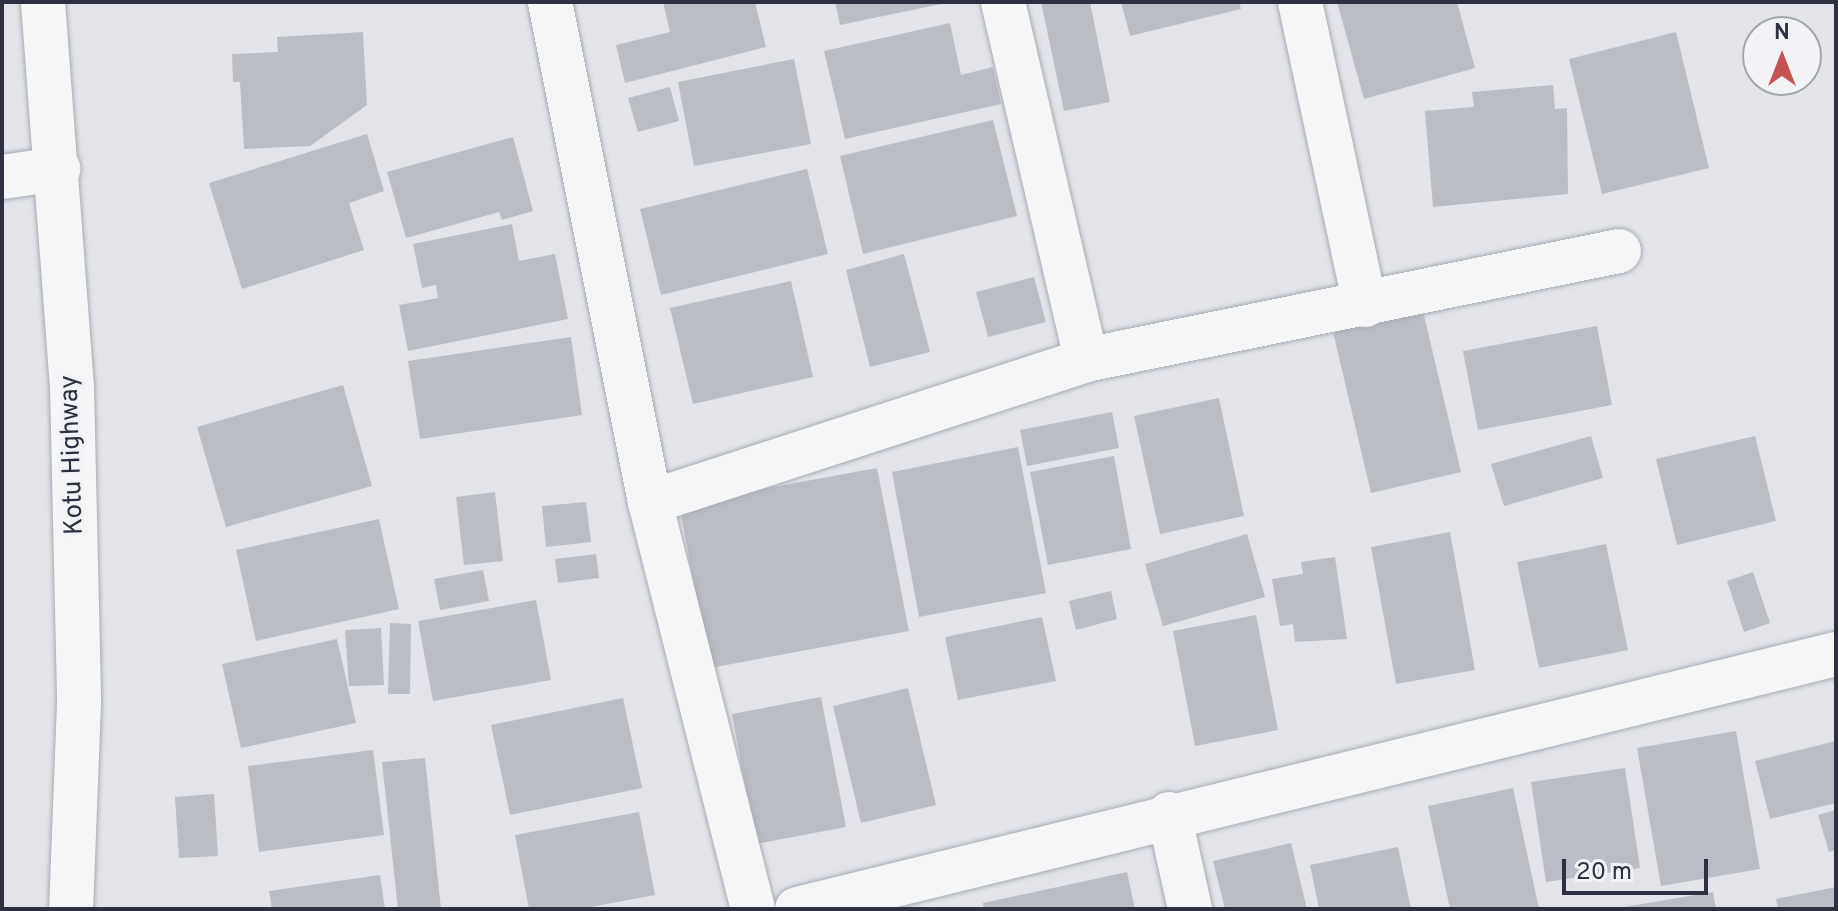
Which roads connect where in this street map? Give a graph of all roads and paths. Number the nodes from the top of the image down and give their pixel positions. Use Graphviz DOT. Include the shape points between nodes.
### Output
graph roads {
  1 [pos="43,2"];
  2 [pos="550,2"];
  3 [pos="1003,2"];
  4 [pos="1300,2"];
  5 [pos="58,169"];
  6 [pos="2,177"];
  7 [pos="1619,251"];
  8 [pos="1365,305"];
  9 [pos="1086,360"];
  10 [pos="650,502"];
  11 [pos="1836,654"];
  12 [pos="1169,814"];
  13 [pos="71,909"];
  14 [pos="753,909"];
  15 [pos="797,909"];
  16 [pos="1190,909"];
  1 -- 5 [label="street, Kotu Highway"];
  2 -- 10 [label="street"];
  3 -- 9 [label="street"];
  4 -- 8 [label="street"];
  5 -- 6 [label="street"];
  5 -- 13 [label="street, Kotu Highway" via="72,387 79,703"];
  7 -- 8 [label="street"];
  8 -- 9 [label="street"];
  9 -- 10 [label="street"];
  10 -- 14 [label="street"];
  11 -- 12 [label="street"];
  12 -- 15 [label="street"];
  12 -- 16 [label="street"];
}
